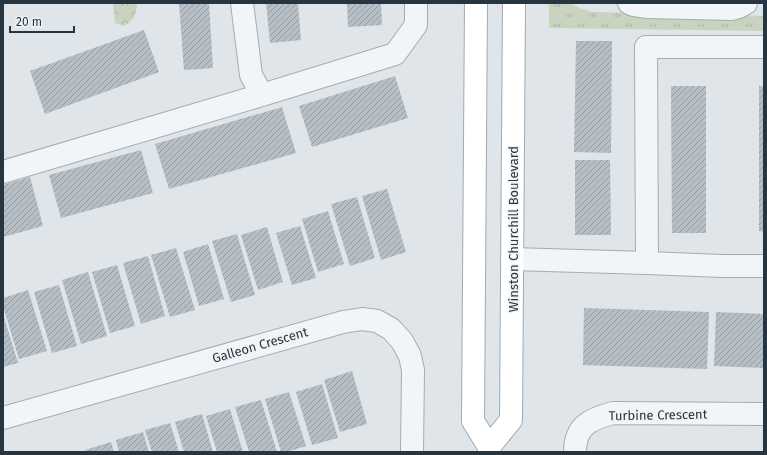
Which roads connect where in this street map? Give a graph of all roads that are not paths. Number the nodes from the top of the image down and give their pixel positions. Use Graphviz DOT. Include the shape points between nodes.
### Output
graph roads {
  1 [pos="242,3"];
  2 [pos="416,3"];
  3 [pos="476,3"];
  4 [pos="514,3"];
  5 [pos="629,3"];
  6 [pos="746,3"];
  7 [pos="764,47"];
  8 [pos="262,95"];
  9 [pos="3,172"];
  10 [pos="512,259"];
  11 [pos="647,263"];
  12 [pos="764,266"];
  13 [pos="764,414"];
  14 [pos="3,418"];
  15 [pos="489,450"];
  16 [pos="412,452"];
  17 [pos="575,452"];
  1 -- 8 [label="street" via="251,75"];
  2 -- 8 [label="street" via="416,25 395,54"];
  3 -- 15 [label="main road, Winston Churchill Boulevard" via="474,421"];
  4 -- 10 [label="main road, Winston Churchill Boulevard"];
  5 -- 6 [label="street" via="648,7 732,9"];
  7 -- 11 [label="street" via="646,47"];
  8 -- 9 [label="street"];
  10 -- 11 [label="street"];
  10 -- 15 [label="main road, Winston Churchill Boulevard" via="511,420"];
  11 -- 12 [label="street"];
  13 -- 17 [label="street, Turbine Crescent" via="612,413 583,426 578,433"];
  14 -- 16 [label="street, Galleon Crescent" via="343,322 362,319 377,321 391,329 402,341 410,356"];
}
